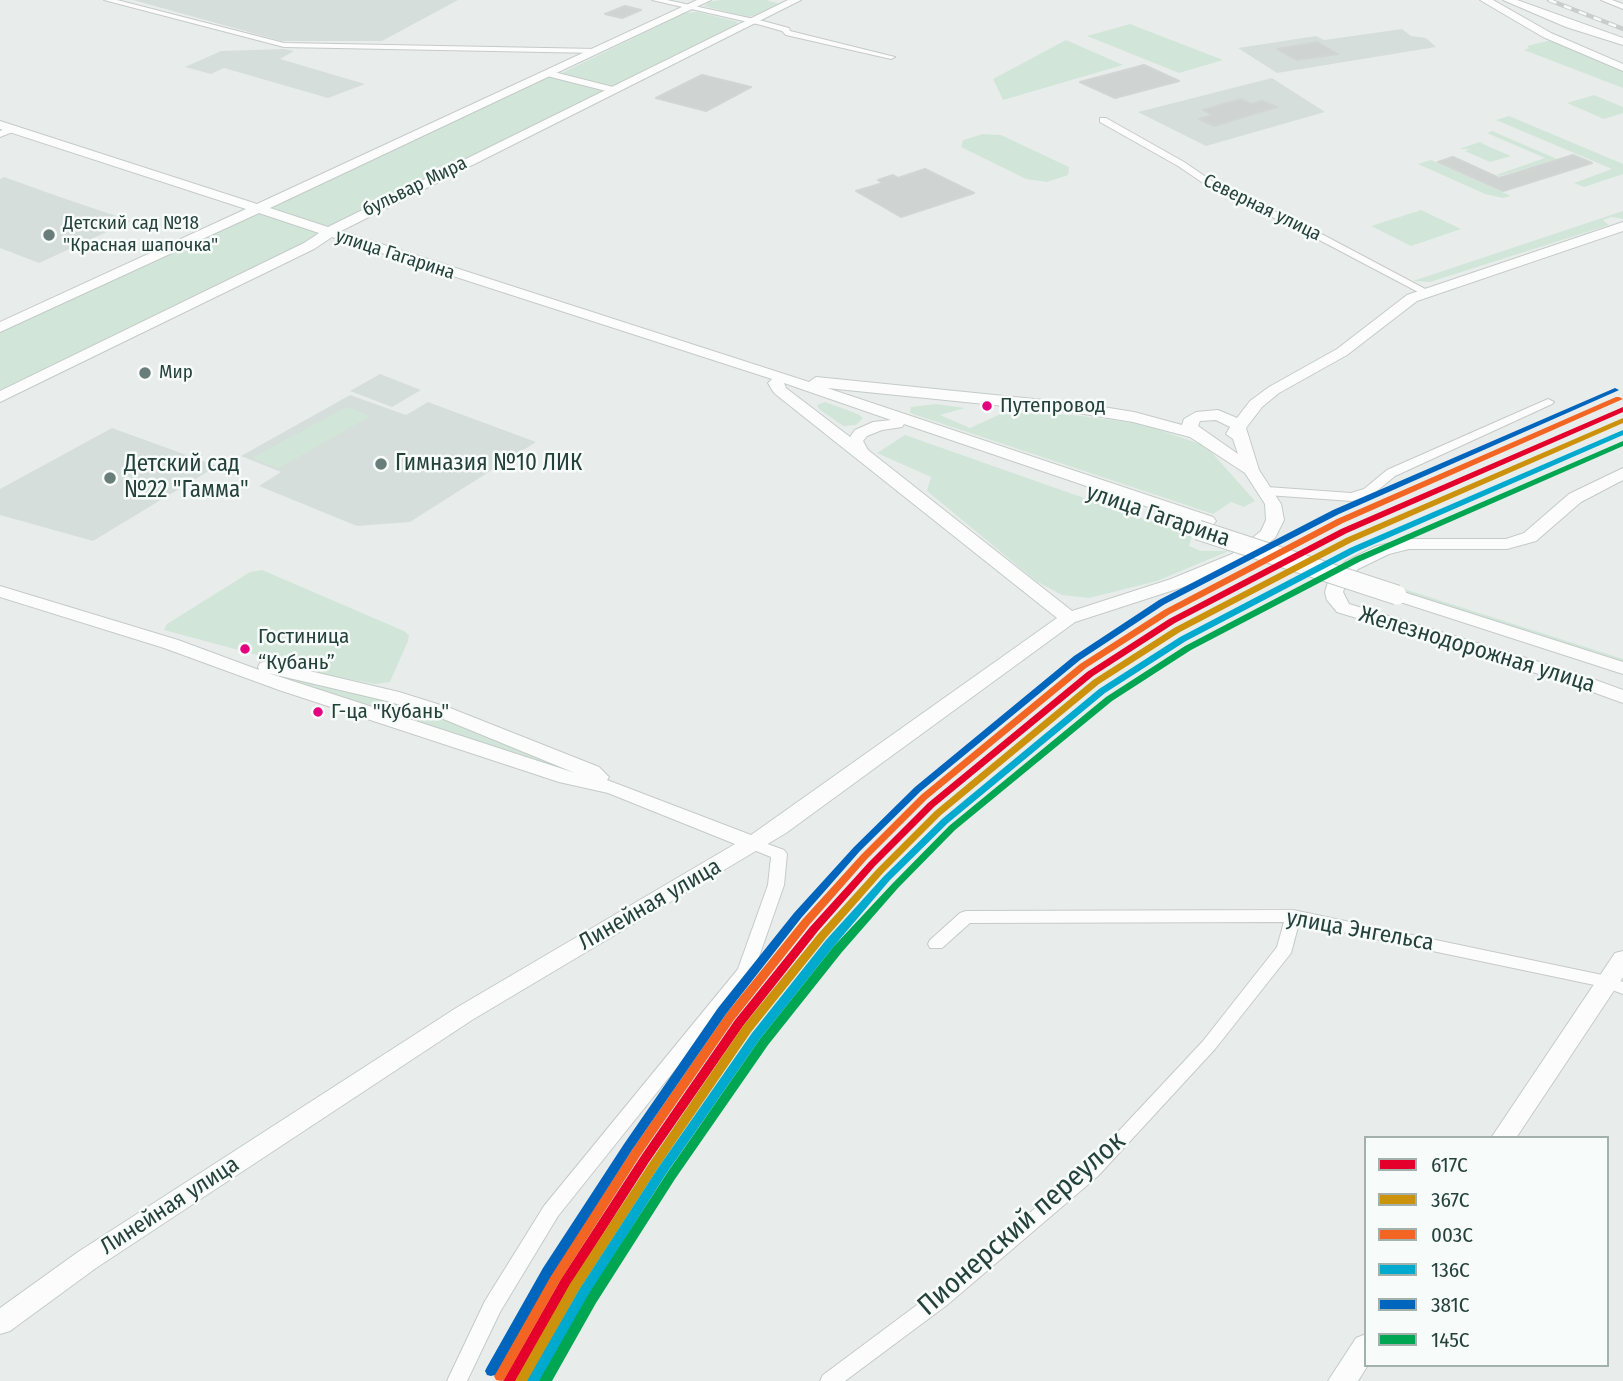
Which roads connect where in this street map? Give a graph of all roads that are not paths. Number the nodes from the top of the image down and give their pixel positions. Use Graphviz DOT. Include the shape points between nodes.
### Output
graph roads {
  1 [pos="108,0"];
  2 [pos="656,0"];
  3 [pos="706,0"];
  4 [pos="796,0"];
  5 [pos="1485,0"];
  6 [pos="1605,0"];
  7 [pos="1623,7"];
  8 [pos="690,8"];
  9 [pos="1506,8"];
  10 [pos="752,21"];
  11 [pos="1620,49"];
  12 [pos="597,51"];
  13 [pos="891,57"];
  14 [pos="1617,66"];
  15 [pos="550,74"];
  16 [pos="614,90"];
  17 [pos="1103,120"];
  18 [pos="3,130"];
  19 [pos="249,211"];
  20 [pos="1623,226"];
  21 [pos="325,236"];
  22 [pos="1424,291"];
  23 [pos="0,328"];
  24 [pos="784,382"];
  25 [pos="1275,390"];
  26 [pos="926,394"];
  27 [pos="0,397"];
  28 [pos="1548,402"];
  29 [pos="1084,409"];
  30 [pos="1205,415"];
  31 [pos="899,421"];
  32 [pos="1238,430"];
  33 [pos="1195,433"];
  34 [pos="860,451"];
  35 [pos="1251,470"];
  36 [pos="1623,473"];
  37 [pos="1267,491"];
  38 [pos="1400,590"];
  39 [pos="0,591"];
  40 [pos="1069,618"];
  41 [pos="1623,655"];
  42 [pos="1623,668"];
  43 [pos="1623,697"];
  44 [pos="754,844"];
  45 [pos="1293,916"];
  46 [pos="936,944"];
  47 [pos="1623,958"];
  48 [pos="1615,985"];
  49 [pos="1504,1136"];
  50 [pos="0,1323"];
  51 [pos="1364,1349"];
  52 [pos="457,1381"];
  53 [pos="830,1381"];
  54 [pos="1342,1381"];
  1 -- 12 [label="street" via="284,45"];
  2 -- 8 [label="street"];
  3 -- 8 [label="main road"];
  4 -- 10 [label="main road, бульвар Мира"];
  5 -- 9 [label="main road"];
  6 -- 7 [label="street"];
  8 -- 10 [label="street"];
  8 -- 12 [label="main road"];
  9 -- 11 [label="main road"];
  9 -- 11 [label="main road" via="1522,7"];
  9 -- 14 [label="main road" via="1547,35"];
  10 -- 13 [label="street"];
  10 -- 16 [label="main road, бульвар Мира"];
  11 -- 14 [label="main road" via="1608,60"];
  12 -- 15 [label="main road"];
  15 -- 16 [label="street"];
  15 -- 19 [label="main road"];
  16 -- 21 [label="main road, бульвар Мира" via="344,222"];
  17 -- 22 [label="street, Северная улица" via="1212,185"];
  18 -- 19 [label="main road, улица Гагарина"];
  19 -- 21 [label="main road, улица Гагарина"];
  19 -- 23 [label="main road"];
  20 -- 22 [label="main road"];
  21 -- 24 [label="main road, улица Гагарина"];
  21 -- 27 [label="main road, бульвар Мира"];
  22 -- 25 [label="main road" via="1342,352"];
  24 -- 26 [label="main road, улица Гагарина"];
  24 -- 31 [label="main road, улица Гагарина"];
  24 -- 34 [label="main road, улица Гагарина" via="779,390"];
  25 -- 30 [label="main road"];
  25 -- 32 [label="main road" via="1247,414"];
  26 -- 29 [label="main road, улица Гагарина"];
  26 -- 31 [label="main road" via="889,407"];
  28 -- 37 [label="street" via="1391,473 1368,492 1352,497"];
  29 -- 30 [label="main road, улица Гагарина"];
  29 -- 33 [label="main road, улица Гагарина"];
  30 -- 32 [label="main road" via="1230,418"];
  30 -- 33 [label="main road" via="1190,422"];
  31 -- 34 [label="main road" via="861,433 855,441"];
  31 -- 38 [label="main road, улица Гагарина, bridge"];
  32 -- 33 [label="main road" via="1220,439"];
  32 -- 35 [label="main road, Линейная улица"];
  33 -- 35 [label="main road, Линейная улица"];
  34 -- 40 [label="main road, улица Гагарина"];
  35 -- 37 [label="main road, Линейная улица"];
  36 -- 43 [label="main road, Железнодорожная улица" via="1575,498 1530,537 1507,544 1409,544 1383,550 1352,565 1334,592 1343,608"];
  37 -- 40 [label="main road, Линейная улица" via="1275,520 1269,534 1238,558"];
  38 -- 41 [label="main road, улица Гагарина"];
  38 -- 42 [label="main road, улица Гагарина"];
  39 -- 44 [label="main road" via="170,644 443,712"];
  40 -- 44 [label="main road, Линейная улица"];
  44 -- 50 [label="main road, Линейная улица" via="464,1014 87,1260"];
  44 -- 52 [label="street" via="779,854 776,886 746,971 551,1211 492,1307"];
  45 -- 46 [label="street, улица Энгельса" via="966,917"];
  45 -- 48 [label="street, улица Энгельса"];
  45 -- 53 [label="street, Пионерский переулок" via="1285,949 1277,960 1209,1045 1092,1171 940,1299"];
  47 -- 48 [label="main road"];
  48 -- 49 [label="main road"];
  51 -- 54 [label="main road"];
}
